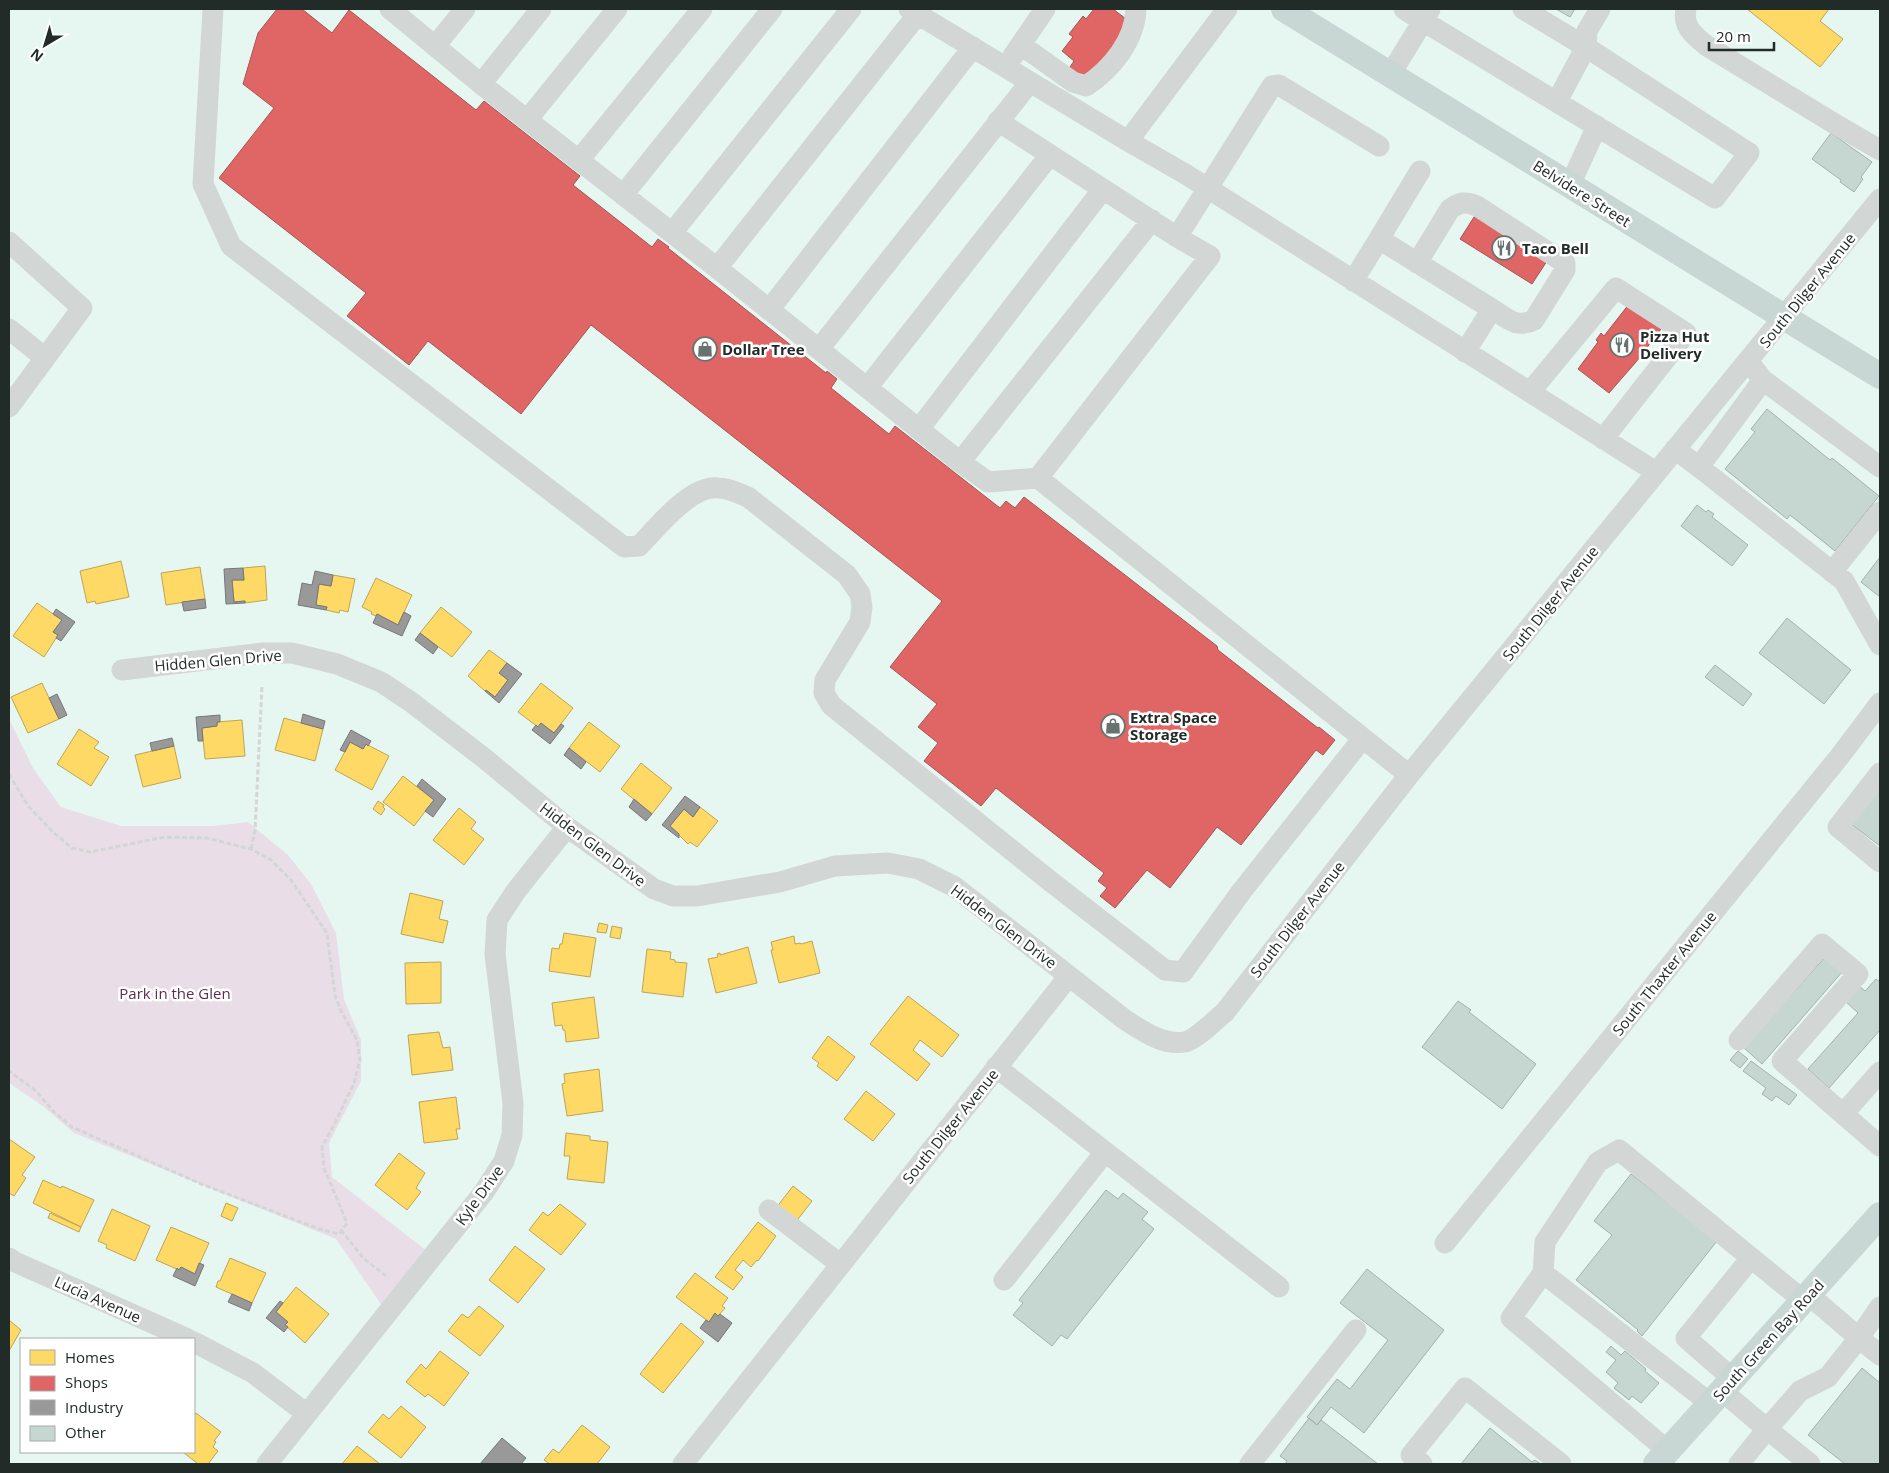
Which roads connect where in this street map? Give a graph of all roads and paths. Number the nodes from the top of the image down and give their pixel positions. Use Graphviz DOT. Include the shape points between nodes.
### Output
graph roads {
  1 [pos="213,9"];
  2 [pos="390,9"];
  3 [pos="465,9"];
  4 [pos="541,9"];
  5 [pos="617,9"];
  6 [pos="702,9"];
  7 [pos="772,9"];
  8 [pos="851,9"];
  9 [pos="1045,9"];
  10 [pos="1136,9"];
  11 [pos="1227,9"];
  12 [pos="1284,9"];
  13 [pos="1404,9"];
  14 [pos="1523,9"];
  15 [pos="1600,9"];
  16 [pos="1686,9"];
  17 [pos="927,14"];
  18 [pos="1426,15"];
  19 [pos="1020,44"];
  20 [pos="435,46"];
  21 [pos="1586,47"];
  22 [pos="973,48"];
  23 [pos="1005,67"];
  24 [pos="1390,75"];
  25 [pos="1030,82"];
  26 [pos="481,84"];
  27 [pos="1557,101"];
  28 [pos="527,120"];
  29 [pos="998,121"];
  30 [pos="1597,126"];
  31 [pos="1128,141"];
  32 [pos="1379,146"];
  33 [pos="1880,150"];
  34 [pos="1050,154"];
  35 [pos="579,160"];
  36 [pos="1420,171"];
  37 [pos="1570,185"];
  38 [pos="1208,189"];
  39 [pos="1103,190"];
  40 [pos="624,195"];
  41 [pos="1880,199"];
  42 [pos="1152,220"];
  43 [pos="672,233"];
  44 [pos="1177,237"];
  45 [pos="1379,239"];
  46 [pos="9,242"];
  47 [pos="1417,263"];
  48 [pos="717,268"];
  49 [pos="1353,280"];
  50 [pos="769,310"];
  51 [pos="1492,310"];
  52 [pos="1784,318"];
  53 [pos="9,329"];
  54 [pos="818,349"];
  55 [pos="1466,352"];
  56 [pos="45,358"];
  57 [pos="1748,361"];
  58 [pos="1880,376"];
  59 [pos="1763,380"];
  60 [pos="868,388"];
  61 [pos="1530,392"];
  62 [pos="10,403"];
  63 [pos="919,429"];
  64 [pos="1603,439"];
  65 [pos="1675,449"];
  66 [pos="960,462"];
  67 [pos="1880,467"];
  68 [pos="1699,468"];
  69 [pos="1656,472"];
  70 [pos="1038,478"];
  71 [pos="1880,512"];
  72 [pos="1832,572"];
  73 [pos="1880,643"];
  74 [pos="122,670"];
  75 [pos="262,686"];
  76 [pos="1880,703"];
  77 [pos="1363,738"];
  78 [pos="1880,773"];
  79 [pos="9,774"];
  80 [pos="1410,775"];
  81 [pos="567,827"];
  82 [pos="250,849"];
  83 [pos="1880,862"];
  84 [pos="1069,976"];
  85 [pos="1739,1040"];
  86 [pos="996,1067"];
  87 [pos="9,1071"];
  88 [pos="1880,1072"];
  89 [pos="1843,1114"];
  90 [pos="1876,1135"];
  91 [pos="1105,1152"];
  92 [pos="769,1210"];
  93 [pos="1880,1216"];
  94 [pos="342,1230"];
  95 [pos="1445,1242"];
  96 [pos="9,1258"];
  97 [pos="1751,1258"];
  98 [pos="840,1264"];
  99 [pos="1542,1273"];
  100 [pos="1004,1280"];
  101 [pos="1279,1286"];
  102 [pos="406,1290"];
  103 [pos="1806,1298"];
  104 [pos="1880,1307"];
  105 [pos="1356,1330"];
  106 [pos="186,1338"];
  107 [pos="1859,1338"];
  108 [pos="195,1343"];
  109 [pos="1880,1355"];
  110 [pos="1722,1391"];
  111 [pos="307,1414"];
  112 [pos="1767,1430"];
  113 [pos="1662,1458"];
  114 [pos="687,1463"];
  115 [pos="267,1464"];
  116 [pos="1250,1464"];
  117 [pos="1422,1464"];
  118 [pos="1561,1464"];
  119 [pos="1739,1464"];
  120 [pos="1809,1464"];
  1 -- 77 [label="street" via="203,184 231,246 624,547 639,546 698,491 716,487 748,497 756,503 847,575 860,594 860,622 825,680 824,693 830,705 1165,970 1183,972 1241,892"];
  2 -- 20 [label="street"];
  3 -- 20 [label="street"];
  4 -- 26 [label="street"];
  5 -- 28 [label="street"];
  6 -- 35 [label="street"];
  7 -- 40 [label="street"];
  8 -- 43 [label="street"];
  9 -- 19 [label="street"];
  10 -- 19 [label="street" via="1136,22 1130,39 1100,76 1086,86 1073,82"];
  11 -- 31 [label="street"];
  12 -- 24 [label="main road, Belvidere Street"];
  13 -- 18 [label="street"];
  14 -- 21 [label="street"];
  15 -- 21 [label="street" via="1588,31"];
  16 -- 33 [label="street" via="1684,18 1691,33 1714,51"];
  17 -- 22 [label="street"];
  17 -- 48 [label="street"];
  18 -- 24 [label="street"];
  18 -- 27 [label="street"];
  19 -- 23 [label="street"];
  20 -- 26 [label="street"];
  21 -- 27 [label="street"];
  21 -- 30 [label="street" via="1748,153 1715,198"];
  22 -- 23 [label="street"];
  22 -- 50 [label="street"];
  23 -- 25 [label="street"];
  24 -- 37 [label="main road, Belvidere Street"];
  25 -- 29 [label="street"];
  25 -- 31 [label="street"];
  26 -- 28 [label="street"];
  27 -- 30 [label="street"];
  28 -- 35 [label="street"];
  29 -- 34 [label="street"];
  29 -- 54 [label="street"];
  30 -- 37 [label="street"];
  31 -- 38 [label="street"];
  32 -- 38 [label="street" via="1279,85 1272,86"];
  34 -- 39 [label="street"];
  34 -- 60 [label="street"];
  35 -- 40 [label="street"];
  36 -- 45 [label="street"];
  37 -- 52 [label="main road, Belvidere Street"];
  38 -- 44 [label="street"];
  38 -- 49 [label="street"];
  39 -- 42 [label="street"];
  39 -- 63 [label="street"];
  40 -- 43 [label="street"];
  41 -- 52 [label="street, South Dilger Avenue"];
  42 -- 44 [label="street"];
  42 -- 66 [label="street"];
  43 -- 48 [label="street"];
  44 -- 70 [label="street" via="1210,256"];
  45 -- 47 [label="street"];
  45 -- 49 [label="street"];
  46 -- 56 [label="street" via="82,308"];
  47 -- 51 [label="street"];
  47 -- 51 [label="street" via="1450,209 1458,203 1468,202 1565,263 1566,270 1534,320 1518,324"];
  48 -- 50 [label="street"];
  49 -- 55 [label="street"];
  50 -- 54 [label="street"];
  51 -- 55 [label="street"];
  52 -- 57 [label="street, South Dilger Avenue"];
  52 -- 58 [label="main road, Belvidere Street"];
  53 -- 56 [label="street"];
  54 -- 60 [label="street"];
  55 -- 61 [label="street"];
  56 -- 62 [label="street"];
  57 -- 59 [label="street"];
  57 -- 65 [label="street, South Dilger Avenue"];
  59 -- 67 [label="street"];
  59 -- 68 [label="street"];
  60 -- 63 [label="street"];
  61 -- 64 [label="street"];
  61 -- 64 [label="street" via="1616,288 1686,333"];
  63 -- 66 [label="street"];
  64 -- 69 [label="street"];
  65 -- 68 [label="street"];
  65 -- 69 [label="street, South Dilger Avenue"];
  66 -- 70 [label="street" via="988,482"];
  68 -- 72 [label="street"];
  69 -- 80 [label="street, South Dilger Avenue"];
  70 -- 77 [label="street"];
  71 -- 72 [label="street"];
  72 -- 73 [label="street" via="1844,581"];
  74 -- 81 [label="street, Hidden Glen Drive" via="263,653 292,654 337,664 381,682 411,702"];
  75 -- 82 [label="path" via="256,830"];
  76 -- 95 [label="street, South Thaxter Avenue"];
  77 -- 80 [label="street"];
  78 -- 83 [label="street" via="1838,827"];
  79 -- 82 [label="path" via="28,806 72,848 90,852 166,837 207,838"];
  80 -- 84 [label="street, South Dilger Avenue" via="1225,1012 1185,1042 1168,1042 1145,1032"];
  81 -- 84 [label="street, Hidden Glen Drive" via="654,889 673,896 698,896 780,882 836,866 888,863 919,869 955,887"];
  81 -- 102 [label="street, Kyle Drive" via="497,920 495,954 513,1103 512,1135 504,1161 484,1192"];
  82 -- 94 [label="path" via="270,860 290,880 326,933 335,996 357,1040 360,1060 354,1083 322,1147 324,1168 347,1223"];
  84 -- 86 [label="street, South Dilger Avenue"];
  85 -- 89 [label="street" via="1822,944 1858,974 1782,1061"];
  86 -- 91 [label="street"];
  86 -- 98 [label="street, South Dilger Avenue"];
  87 -- 94 [label="path" via="36,1091 72,1127 190,1180 319,1229 339,1234"];
  88 -- 89 [label="street"];
  89 -- 90 [label="street"];
  91 -- 100 [label="street"];
  91 -- 101 [label="street"];
  92 -- 98 [label="street"];
  93 -- 103 [label="main road, South Green Bay Road"];
  94 -- 102 [label="path" via="364,1259"];
  96 -- 106 [label="street, Lucia Avenue"];
  97 -- 99 [label="street" via="1619,1150 1598,1162 1545,1242"];
  97 -- 103 [label="street"];
  97 -- 110 [label="street" via="1686,1338"];
  98 -- 114 [label="street, South Dilger Avenue"];
  99 -- 110 [label="street"];
  99 -- 113 [label="street" via="1511,1318"];
  102 -- 111 [label="street, Kyle Drive"];
  103 -- 107 [label="street"];
  103 -- 110 [label="main road, South Green Bay Road"];
  104 -- 107 [label="street"];
  105 -- 116 [label="street"];
  107 -- 109 [label="street"];
  107 -- 112 [label="street" via="1828,1377 1800,1391"];
  108 -- 111 [label="street" via="253,1373"];
  110 -- 112 [label="street"];
  110 -- 113 [label="main road, South Green Bay Road"];
  111 -- 115 [label="street, Kyle Drive"];
  112 -- 119 [label="street"];
  112 -- 120 [label="street"];
  117 -- 118 [label="street" via="1411,1455 1464,1388"];
}
